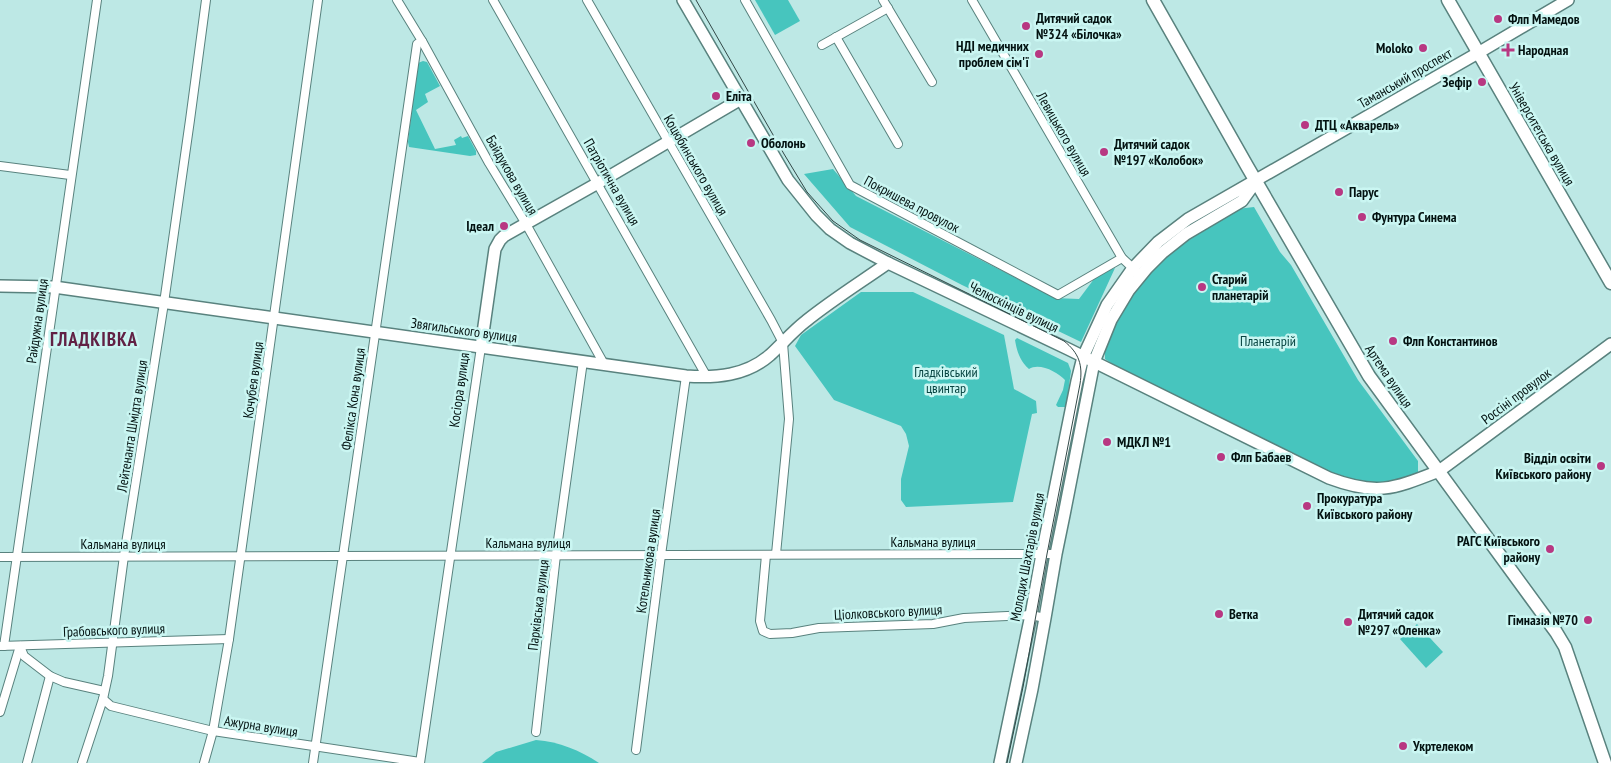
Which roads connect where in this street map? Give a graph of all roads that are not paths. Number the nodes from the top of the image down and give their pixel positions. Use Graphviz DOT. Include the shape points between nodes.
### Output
graph roads {
  1 [pos="96,0"];
  2 [pos="206,0"];
  3 [pos="318,0"];
  4 [pos="397,0"];
  5 [pos="493,0"];
  6 [pos="587,0"];
  7 [pos="683,0"];
  8 [pos="746,0"];
  9 [pos="883,0"];
  10 [pos="972,0"];
  11 [pos="1153,0"];
  12 [pos="1448,0"];
  13 [pos="1568,0"];
  14 [pos="888,8"];
  15 [pos="836,37"];
  16 [pos="422,41"];
  17 [pos="822,45"];
  18 [pos="1478,53"];
  19 [pos="932,82"];
  20 [pos="741,99"];
  21 [pos="668,141"];
  22 [pos="898,144"];
  23 [pos="0,166"];
  24 [pos="70,175"];
  25 [pos="1256,181"];
  26 [pos="598,183"];
  27 [pos="526,224"];
  28 [pos="1122,258"];
  29 [pos="888,263"];
  30 [pos="1137,271"];
  31 [pos="1611,283"];
  32 [pos="0,286"];
  33 [pos="54,287"];
  34 [pos="164,303"];
  35 [pos="275,318"];
  36 [pos="376,332"];
  37 [pos="782,343"];
  38 [pos="1611,344"];
  39 [pos="481,347"];
  40 [pos="1082,357"];
  41 [pos="583,362"];
  42 [pos="1094,362"];
  43 [pos="604,364"];
  44 [pos="686,376"];
  45 [pos="707,378"];
  46 [pos="1439,471"];
  47 [pos="766,554"];
  48 [pos="776,554"];
  49 [pos="1042,554"];
  50 [pos="1056,554"];
  51 [pos="556,555"];
  52 [pos="661,555"];
  53 [pos="124,556"];
  54 [pos="240,556"];
  55 [pos="344,556"];
  56 [pos="450,556"];
  57 [pos="0,557"];
  58 [pos="17,557"];
  59 [pos="1031,615"];
  60 [pos="1045,618"];
  61 [pos="229,639"];
  62 [pos="113,643"];
  63 [pos="2,646"];
  64 [pos="20,646"];
  65 [pos="50,676"];
  66 [pos="104,695"];
  67 [pos="0,712"];
  68 [pos="212,730"];
  69 [pos="536,732"];
  70 [pos="315,747"];
  71 [pos="636,750"];
  72 [pos="420,762"];
  73 [pos="27,763"];
  74 [pos="82,763"];
  75 [pos="204,763"];
  76 [pos="313,763"];
  77 [pos="1000,763"];
  78 [pos="1016,763"];
  79 [pos="1605,763"];
  1 -- 24 [label="street, Райдужна вулиця"];
  2 -- 34 [label="street, Лейтенанта Шмідта вулиця"];
  3 -- 35 [label="street, Кочубея вулиця"];
  4 -- 16 [label="street, Байдукова вулиця"];
  5 -- 26 [label="street, Патріотична вулиця"];
  6 -- 21 [label="street, Коцюбинського вулиця"];
  7 -- 20 [label="street, Челюскінців вулиця"];
  8 -- 28 [label="street, Покришева провулок" via="850,185 1058,295"];
  9 -- 14 [label="street"];
  10 -- 28 [label="street, Левицького вулиця"];
  11 -- 25 [label="main road, Артема вулиця"];
  12 -- 18 [label="main road, Університетська вулиця"];
  13 -- 18 [label="street, Таманський проспект"];
  14 -- 15 [label="street"];
  14 -- 19 [label="street"];
  15 -- 17 [label="street"];
  15 -- 22 [label="street"];
  16 -- 27 [label="street, Байдукова вулиця"];
  16 -- 36 [label="street, Фелікса Кона вулиця" via="416,44"];
  18 -- 25 [label="street, Таманський проспект"];
  18 -- 31 [label="main road, Університетська вулиця"];
  20 -- 21 [label="street, Косіора вулиця"];
  20 -- 29 [label="street, Челюскінців вулиця" via="788,180 816,215 850,243"];
  21 -- 26 [label="street, Косіора вулиця"];
  21 -- 37 [label="street, Коцюбинського вулиця"];
  23 -- 24 [label="street"];
  24 -- 33 [label="street, Райдужна вулиця"];
  25 -- 30 [label="street, Таманський проспект" via="1178,226 1158,242"];
  25 -- 46 [label="main road, Артема вулиця" via="1369,376"];
  26 -- 27 [label="street, Косіора вулиця"];
  26 -- 45 [label="street, Патріотична вулиця"];
  27 -- 39 [label="street, Косіора вулиця" via="504,236 495,249"];
  27 -- 43 [label="street, Байдукова вулиця"];
  28 -- 30 [label="street, Левицького вулиця"];
  29 -- 37 [label="street, Звягильського вулиця" via="805,322"];
  29 -- 40 [label="street, Челюскінців вулиця"];
  30 -- 40 [label="street, Таманський проспект" via="1107,305"];
  30 -- 42 [label="street, Таманський проспект" via="1111,320"];
  32 -- 33 [label="street, Звягильського вулиця"];
  33 -- 34 [label="street, Звягильського вулиця"];
  33 -- 58 [label="street, Райдужна вулиця"];
  34 -- 35 [label="street, Звягильського вулиця"];
  34 -- 53 [label="street, Лейтенанта Шмідта вулиця"];
  35 -- 36 [label="street, Звягильського вулиця"];
  35 -- 54 [label="street, Кочубея вулиця"];
  36 -- 39 [label="street, Звягильського вулиця"];
  36 -- 55 [label="street, Фелікса Кона вулиця"];
  37 -- 45 [label="street, Звягильського вулиця" via="768,357 738,373"];
  37 -- 48 [label="street" via="789,419"];
  38 -- 46 [label="street, Россіні провулок"];
  39 -- 41 [label="street, Звягильського вулиця"];
  39 -- 56 [label="street, Косіора вулиця"];
  40 -- 42 [label="street, Челюскінців вулиця"];
  40 -- 49 [label="street, Молодих Шахтарів вулиця"];
  41 -- 43 [label="street, Звягильського вулиця"];
  41 -- 51 [label="street, Парківська вулиця"];
  42 -- 46 [label="street, Челюскінців вулиця" via="1345,484 1388,488"];
  42 -- 50 [label="street, Молодих Шахтарів вулиця"];
  43 -- 44 [label="street, Звягильського вулиця"];
  44 -- 45 [label="street, Звягильського вулиця"];
  44 -- 52 [label="street, Котельникова вулиця"];
  46 -- 79 [label="main road, Артема вулиця" via="1556,632 1568,656"];
  47 -- 48 [label="street, Кальмана вулиця"];
  47 -- 52 [label="street, Кальмана вулиця"];
  47 -- 59 [label="street, Ціолковського вулиця" via="760,620 763,631 770,634"];
  48 -- 49 [label="street, Кальмана вулиця"];
  49 -- 50 [label="street, Кальмана вулиця"];
  49 -- 59 [label="street, Молодих Шахтарів вулиця"];
  50 -- 60 [label="street, Молодих Шахтарів вулиця"];
  51 -- 52 [label="street, Кальмана вулиця"];
  51 -- 56 [label="street, Кальмана вулиця"];
  51 -- 69 [label="street, Парківська вулиця"];
  52 -- 71 [label="street, Котельникова вулиця"];
  53 -- 54 [label="street, Кальмана вулиця"];
  53 -- 58 [label="street, Кальмана вулиця"];
  53 -- 62 [label="street, Лейтенанта Шмідта вулиця"];
  54 -- 55 [label="street, Кальмана вулиця"];
  54 -- 61 [label="street, Кочубея вулиця"];
  55 -- 56 [label="street, Кальмана вулиця"];
  55 -- 70 [label="street, Фелікса Кона вулиця"];
  56 -- 72 [label="street, Косіора вулиця"];
  57 -- 58 [label="street, Кальмана вулиця"];
  58 -- 63 [label="street, Райдужна вулиця"];
  59 -- 60 [label="street, Ціолковського вулиця"];
  59 -- 77 [label="street, Молодих Шахтарів вулиця"];
  60 -- 78 [label="street, Молодих Шахтарів вулиця"];
  61 -- 62 [label="street, Грабовського вулиця"];
  61 -- 68 [label="street, Кочубея вулиця"];
  62 -- 64 [label="street, Грабовського вулиця"];
  62 -- 66 [label="street, Лейтенанта Шмідта вулиця"];
  63 -- 64 [label="street, Грабовського вулиця"];
  64 -- 65 [label="street, Ажурна вулиця" via="24,656"];
  64 -- 67 [label="street"];
  65 -- 66 [label="street, Ажурна вулиця"];
  65 -- 73 [label="street"];
  66 -- 68 [label="street, Ажурна вулиця" via="111,706"];
  66 -- 74 [label="street, Лейтенанта Шмідта вулиця"];
  68 -- 70 [label="street, Ажурна вулиця"];
  68 -- 75 [label="street, Кочубея вулиця"];
  70 -- 72 [label="street, Ажурна вулиця"];
  70 -- 76 [label="street, Фелікса Кона вулиця"];
}
